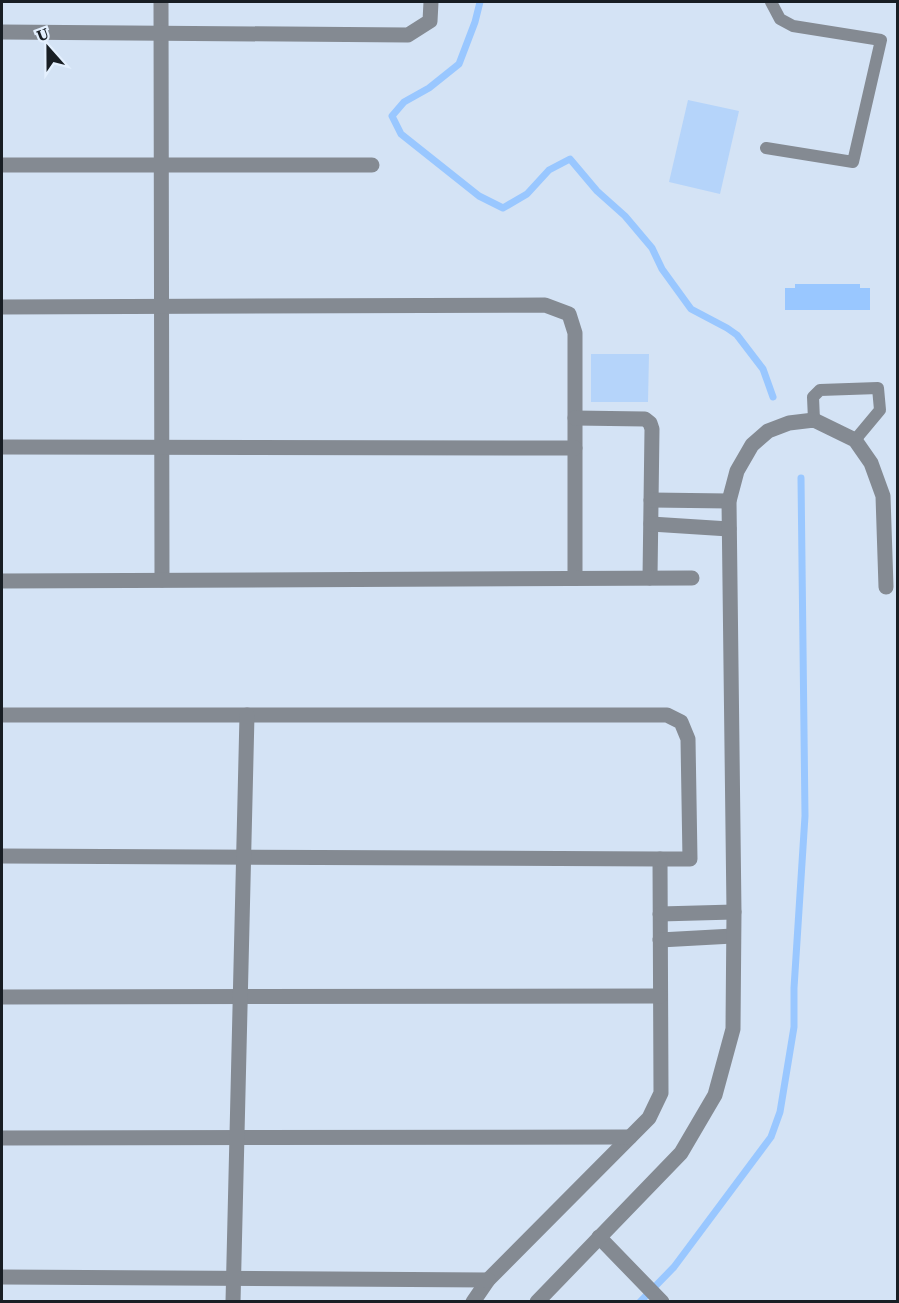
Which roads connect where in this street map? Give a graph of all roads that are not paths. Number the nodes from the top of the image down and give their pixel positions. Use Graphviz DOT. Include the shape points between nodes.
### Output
graph roads {
  1 [pos="161,2"];
  2 [pos="431,2"];
  3 [pos="771,2"];
  4 [pos="2,32"];
  5 [pos="161,33"];
  6 [pos="766,148"];
  7 [pos="2,165"];
  8 [pos="161,165"];
  9 [pos="372,165"];
  10 [pos="161,306"];
  11 [pos="2,307"];
  12 [pos="575,418"];
  13 [pos="814,420"];
  14 [pos="855,440"];
  15 [pos="2,447"];
  16 [pos="162,447"];
  17 [pos="575,448"];
  18 [pos="651,500"];
  19 [pos="729,501"];
  20 [pos="651,524"];
  21 [pos="729,529"];
  22 [pos="575,578"];
  23 [pos="650,578"];
  24 [pos="692,578"];
  25 [pos="162,580"];
  26 [pos="2,581"];
  27 [pos="886,588"];
  28 [pos="2,715"];
  29 [pos="247,715"];
  30 [pos="2,856"];
  31 [pos="243,858"];
  32 [pos="660,859"];
  33 [pos="734,912"];
  34 [pos="660,914"];
  35 [pos="733,936"];
  36 [pos="660,940"];
  37 [pos="660,996"];
  38 [pos="2,997"];
  39 [pos="240,997"];
  40 [pos="237,1137"];
  41 [pos="630,1137"];
  42 [pos="2,1138"];
  43 [pos="599,1237"];
  44 [pos="2,1277"];
  45 [pos="234,1278"];
  46 [pos="488,1280"];
  47 [pos="233,1302"];
  48 [pos="473,1302"];
  49 [pos="537,1302"];
  50 [pos="662,1302"];
  1 -- 5 [label="street"];
  2 -- 5 [label="street" via="430,21 408,34"];
  3 -- 6 [label="lane" via="780,19 793,26 881,40 853,162"];
  4 -- 5 [label="street"];
  5 -- 8 [label="street"];
  7 -- 8 [label="street"];
  8 -- 9 [label="street"];
  8 -- 10 [label="street"];
  10 -- 11 [label="street"];
  10 -- 12 [label="street" via="546,305 569,314 576,333"];
  10 -- 16 [label="street"];
  12 -- 17 [label="street"];
  12 -- 18 [label="street" via="645,419 650,423"];
  13 -- 14 [label="street"];
  13 -- 14 [label="lane" via="813,398 820,390 878,388 880,410"];
  13 -- 19 [label="street" via="768,431 752,445 737,471"];
  14 -- 27 [label="street" via="871,463 883,496"];
  15 -- 16 [label="street"];
  16 -- 17 [label="street"];
  16 -- 25 [label="street"];
  17 -- 22 [label="street"];
  18 -- 19 [label="street"];
  18 -- 20 [label="street"];
  19 -- 21 [label="street"];
  20 -- 21 [label="street"];
  20 -- 23 [label="street"];
  21 -- 33 [label="street"];
  22 -- 23 [label="street"];
  22 -- 25 [label="street"];
  23 -- 24 [label="street"];
  25 -- 26 [label="street"];
  28 -- 29 [label="street"];
  29 -- 31 [label="street"];
  29 -- 32 [label="street" via="667,715 681,722 688,739 690,859"];
  30 -- 31 [label="street"];
  31 -- 32 [label="street"];
  31 -- 39 [label="street"];
  32 -- 34 [label="street"];
  33 -- 34 [label="street"];
  33 -- 35 [label="street"];
  34 -- 36 [label="street"];
  35 -- 36 [label="street"];
  35 -- 43 [label="street" via="733,1029 715,1095 681,1153"];
  36 -- 37 [label="street"];
  37 -- 39 [label="street"];
  37 -- 41 [label="street" via="661,1093 649,1118"];
  38 -- 39 [label="street"];
  39 -- 40 [label="street"];
  40 -- 41 [label="street"];
  40 -- 42 [label="street"];
  40 -- 45 [label="street"];
  41 -- 46 [label="street"];
  43 -- 49 [label="street"];
  43 -- 50 [label="street"];
  44 -- 45 [label="street"];
  45 -- 46 [label="street"];
  45 -- 47 [label="street"];
  46 -- 48 [label="street"];
}
